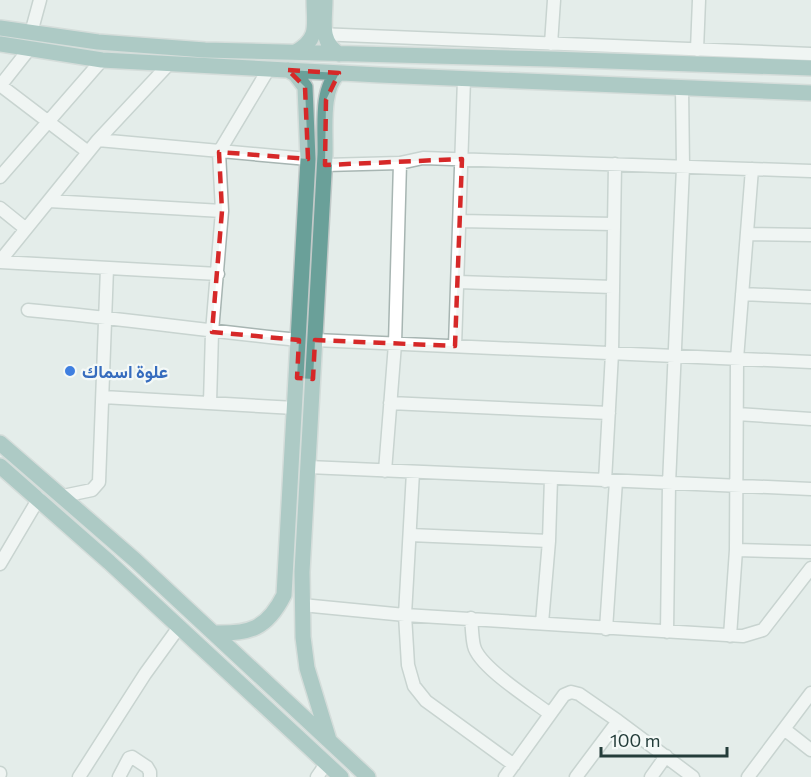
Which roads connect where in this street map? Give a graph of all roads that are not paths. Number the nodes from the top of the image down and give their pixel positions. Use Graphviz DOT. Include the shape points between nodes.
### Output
graph roads {
  1 [pos="40,0"];
  2 [pos="314,0"];
  3 [pos="325,0"];
  4 [pos="554,0"];
  5 [pos="699,0"];
  6 [pos="0,28"];
  7 [pos="319,34"];
  8 [pos="31,40"];
  9 [pos="0,44"];
  10 [pos="551,44"];
  11 [pos="698,50"];
  12 [pos="261,52"];
  13 [pos="296,52"];
  14 [pos="339,54"];
  15 [pos="359,54"];
  16 [pos="811,54"];
  17 [pos="102,60"];
  18 [pos="169,64"];
  19 [pos="811,68"];
  20 [pos="265,70"];
  21 [pos="288,70"];
  22 [pos="339,74"];
  23 [pos="359,74"];
  24 [pos="464,79"];
  25 [pos="0,85"];
  26 [pos="682,88"];
  27 [pos="811,93"];
  28 [pos="48,120"];
  29 [pos="98,140"];
  30 [pos="88,152"];
  31 [pos="219,152"];
  32 [pos="308,159"];
  33 [pos="462,159"];
  34 [pos="400,163"];
  35 [pos="615,164"];
  36 [pos="325,165"];
  37 [pos="683,167"];
  38 [pos="752,169"];
  39 [pos="811,171"];
  40 [pos="0,177"];
  41 [pos="49,201"];
  42 [pos="0,208"];
  43 [pos="222,211"];
  44 [pos="460,221"];
  45 [pos="614,224"];
  46 [pos="26,229"];
  47 [pos="747,234"];
  48 [pos="811,234"];
  49 [pos="0,262"];
  50 [pos="107,268"];
  51 [pos="218,274"];
  52 [pos="458,282"];
  53 [pos="613,287"];
  54 [pos="742,294"];
  55 [pos="811,297"];
  56 [pos="28,310"];
  57 [pos="106,317"];
  58 [pos="212,332"];
  59 [pos="299,340"];
  60 [pos="315,340"];
  61 [pos="394,344"];
  62 [pos="455,346"];
  63 [pos="612,353"];
  64 [pos="675,356"];
  65 [pos="737,358"];
  66 [pos="811,362"];
  67 [pos="297,378"];
  68 [pos="313,379"];
  69 [pos="104,397"];
  70 [pos="210,403"];
  71 [pos="390,403"];
  72 [pos="295,408"];
  73 [pos="609,413"];
  74 [pos="737,414"];
  75 [pos="811,419"];
  76 [pos="0,443"];
  77 [pos="0,466"];
  78 [pos="308,467"];
  79 [pos="385,471"];
  80 [pos="413,472"];
  81 [pos="550,478"];
  82 [pos="610,481"];
  83 [pos="669,484"];
  84 [pos="736,487"];
  85 [pos="811,489"];
  86 [pos="63,496"];
  87 [pos="39,498"];
  88 [pos="410,535"];
  89 [pos="549,541"];
  90 [pos="121,548"];
  91 [pos="736,550"];
  92 [pos="811,552"];
  93 [pos="109,562"];
  94 [pos="0,564"];
  95 [pos="811,568"];
  96 [pos="286,571"];
  97 [pos="302,572"];
  98 [pos="302,605"];
  99 [pos="405,615"];
  100 [pos="471,618"];
  101 [pos="542,623"];
  102 [pos="179,627"];
  103 [pos="606,629"];
  104 [pos="667,632"];
  105 [pos="214,633"];
  106 [pos="730,636"];
  107 [pos="810,698"];
  108 [pos="550,714"];
  109 [pos="618,721"];
  110 [pos="784,729"];
  111 [pos="329,740"];
  112 [pos="811,750"];
  113 [pos="666,756"];
  114 [pos="326,764"];
  115 [pos="514,765"];
  116 [pos="751,773"];
  117 [pos="79,777"];
  118 [pos="119,777"];
  119 [pos="150,777"];
  120 [pos="317,777"];
  121 [pos="340,777"];
  122 [pos="368,777"];
  123 [pos="505,777"];
  124 [pos="576,777"];
  125 [pos="651,777"];
  126 [pos="693,777"];
  127 [pos="766,777"];
  1 -- 8 [label="street"];
  2 -- 7 [label="main road"];
  3 -- 7 [label="main road"];
  4 -- 10 [label="street"];
  5 -- 11 [label="street"];
  6 -- 8 [label="main road"];
  7 -- 10 [label="street"];
  7 -- 13 [label="main road"];
  7 -- 14 [label="main road"];
  8 -- 9 [label="main road"];
  8 -- 12 [label="main road"];
  8 -- 17 [label="main road"];
  8 -- 25 [label="street"];
  10 -- 11 [label="street"];
  11 -- 16 [label="street"];
  12 -- 13 [label="main road"];
  12 -- 20 [label="main road" via="255,60 257,67"];
  13 -- 14 [label="main road"];
  14 -- 15 [label="main road"];
  15 -- 19 [label="main road"];
  15 -- 23 [label="main road" via="366,65"];
  17 -- 18 [label="main road"];
  17 -- 28 [label="street"];
  18 -- 20 [label="main road"];
  18 -- 29 [label="street"];
  20 -- 21 [label="main road"];
  20 -- 31 [label="street"];
  21 -- 22 [label="main road"];
  21 -- 32 [label="main road" via="305,87"];
  22 -- 23 [label="main road"];
  22 -- 36 [label="main road" via="331,83 326,100"];
  23 -- 24 [label="main road"];
  24 -- 26 [label="main road"];
  24 -- 33 [label="street"];
  25 -- 28 [label="street"];
  26 -- 27 [label="main road"];
  26 -- 37 [label="street"];
  28 -- 30 [label="street"];
  28 -- 40 [label="street"];
  29 -- 30 [label="street"];
  29 -- 31 [label="street"];
  30 -- 41 [label="street"];
  31 -- 32 [label="street"];
  31 -- 43 [label="street"];
  32 -- 59 [label="main road"];
  33 -- 34 [label="street" via="423,158"];
  33 -- 35 [label="street"];
  33 -- 44 [label="street"];
  34 -- 36 [label="street"];
  34 -- 61 [label="street"];
  35 -- 37 [label="street"];
  35 -- 45 [label="street"];
  36 -- 60 [label="main road"];
  37 -- 38 [label="street"];
  37 -- 64 [label="street"];
  38 -- 39 [label="street"];
  38 -- 47 [label="street"];
  41 -- 43 [label="street"];
  41 -- 46 [label="street"];
  42 -- 46 [label="street"];
  43 -- 51 [label="street"];
  44 -- 45 [label="street"];
  44 -- 52 [label="street"];
  45 -- 53 [label="street"];
  46 -- 49 [label="street"];
  47 -- 48 [label="street"];
  47 -- 54 [label="street"];
  49 -- 50 [label="street"];
  50 -- 51 [label="street"];
  50 -- 57 [label="street"];
  51 -- 58 [label="street"];
  52 -- 53 [label="street"];
  52 -- 62 [label="street"];
  53 -- 63 [label="street"];
  54 -- 55 [label="street"];
  54 -- 65 [label="street"];
  56 -- 57 [label="street"];
  57 -- 58 [label="street"];
  57 -- 69 [label="street"];
  58 -- 59 [label="street"];
  58 -- 70 [label="street"];
  59 -- 67 [label="main road"];
  60 -- 61 [label="street"];
  60 -- 68 [label="main road"];
  61 -- 62 [label="street"];
  61 -- 71 [label="street"];
  62 -- 63 [label="street"];
  63 -- 64 [label="street"];
  63 -- 73 [label="street"];
  64 -- 65 [label="street"];
  64 -- 83 [label="street"];
  65 -- 66 [label="street"];
  65 -- 74 [label="street"];
  67 -- 68 [label="main road"];
  67 -- 72 [label="main road"];
  68 -- 78 [label="main road"];
  69 -- 70 [label="street"];
  69 -- 86 [label="street" via="98,484 92,490"];
  70 -- 72 [label="street"];
  71 -- 73 [label="street"];
  71 -- 79 [label="street"];
  72 -- 96 [label="main road"];
  73 -- 82 [label="street"];
  74 -- 75 [label="street"];
  74 -- 84 [label="street"];
  76 -- 86 [label="main road"];
  77 -- 87 [label="main road"];
  78 -- 79 [label="street"];
  78 -- 97 [label="main road"];
  79 -- 80 [label="street"];
  80 -- 81 [label="street"];
  80 -- 88 [label="street"];
  81 -- 82 [label="street"];
  81 -- 89 [label="street"];
  82 -- 83 [label="street"];
  82 -- 103 [label="street"];
  83 -- 84 [label="street"];
  83 -- 104 [label="street"];
  84 -- 85 [label="street"];
  84 -- 91 [label="street"];
  86 -- 90 [label="main road"];
  87 -- 93 [label="main road"];
  87 -- 94 [label="street"];
  88 -- 89 [label="street"];
  88 -- 99 [label="street"];
  89 -- 101 [label="street"];
  90 -- 93 [label="main road"];
  90 -- 105 [label="main road"];
  91 -- 92 [label="street"];
  91 -- 106 [label="street"];
  93 -- 102 [label="main road"];
  95 -- 106 [label="street" via="763,630 753,635"];
  96 -- 97 [label="main road"];
  96 -- 105 [label="main road" via="284,595 267,620 240,633"];
  97 -- 98 [label="main road"];
  98 -- 99 [label="street"];
  98 -- 111 [label="main road" via="307,668"];
  99 -- 100 [label="street"];
  99 -- 115 [label="street" via="408,665 414,686 426,701"];
  100 -- 101 [label="street"];
  100 -- 108 [label="street" via="474,648 480,658"];
  101 -- 103 [label="street"];
  102 -- 114 [label="main road"];
  102 -- 117 [label="street"];
  103 -- 104 [label="street"];
  104 -- 106 [label="street"];
  105 -- 111 [label="main road"];
  107 -- 110 [label="street"];
  108 -- 109 [label="street" via="571,692"];
  108 -- 115 [label="street"];
  109 -- 113 [label="street"];
  109 -- 124 [label="street"];
  110 -- 112 [label="street"];
  110 -- 116 [label="street"];
  111 -- 122 [label="main road"];
  113 -- 125 [label="street"];
  113 -- 126 [label="street"];
  114 -- 120 [label="street"];
  114 -- 121 [label="main road"];
  115 -- 123 [label="street"];
  116 -- 127 [label="street"];
  118 -- 119 [label="street" via="132,757 147,767"];
}
